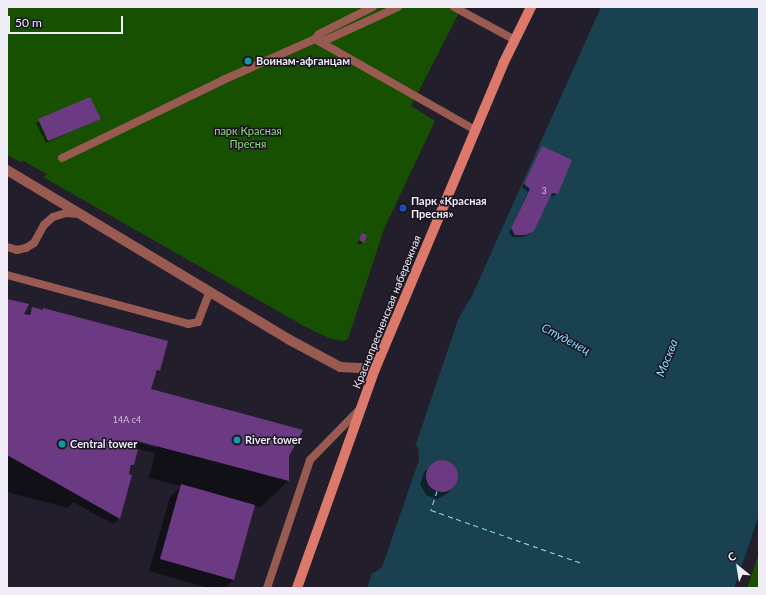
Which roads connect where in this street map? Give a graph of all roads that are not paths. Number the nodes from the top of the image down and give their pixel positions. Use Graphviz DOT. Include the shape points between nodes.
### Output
graph roads {
  1 [pos="373,7"];
  2 [pos="398,7"];
  3 [pos="454,7"];
  4 [pos="531,7"];
  5 [pos="315,38"];
  6 [pos="515,40"];
  7 [pos="475,130"];
  8 [pos="62,158"];
  9 [pos="7,170"];
  10 [pos="82,215"];
  11 [pos="7,247"];
  12 [pos="7,275"];
  13 [pos="210,292"];
  14 [pos="375,369"];
  15 [pos="362,408"];
  16 [pos="267,588"];
  17 [pos="298,588"];
  1 -- 5 [label="lane"];
  2 -- 5 [label="lane" via="326,40"];
  3 -- 6 [label="lane"];
  4 -- 6 [label="main road, Краснопресненская набережная"];
  5 -- 7 [label="lane"];
  5 -- 8 [label="lane"];
  6 -- 7 [label="main road, Краснопресненская набережная"];
  7 -- 14 [label="main road, Краснопресненская набережная"];
  9 -- 10 [label="street"];
  10 -- 11 [label="lane" via="57,215 47,222 30,246 22,249"];
  10 -- 13 [label="street"];
  12 -- 13 [label="lane" via="188,324 198,322"];
  13 -- 14 [label="street" via="340,367"];
  14 -- 15 [label="main road, Краснопресненская набережная"];
  15 -- 16 [label="lane" via="310,460"];
  15 -- 17 [label="main road, Краснопресненская набережная"];
}
